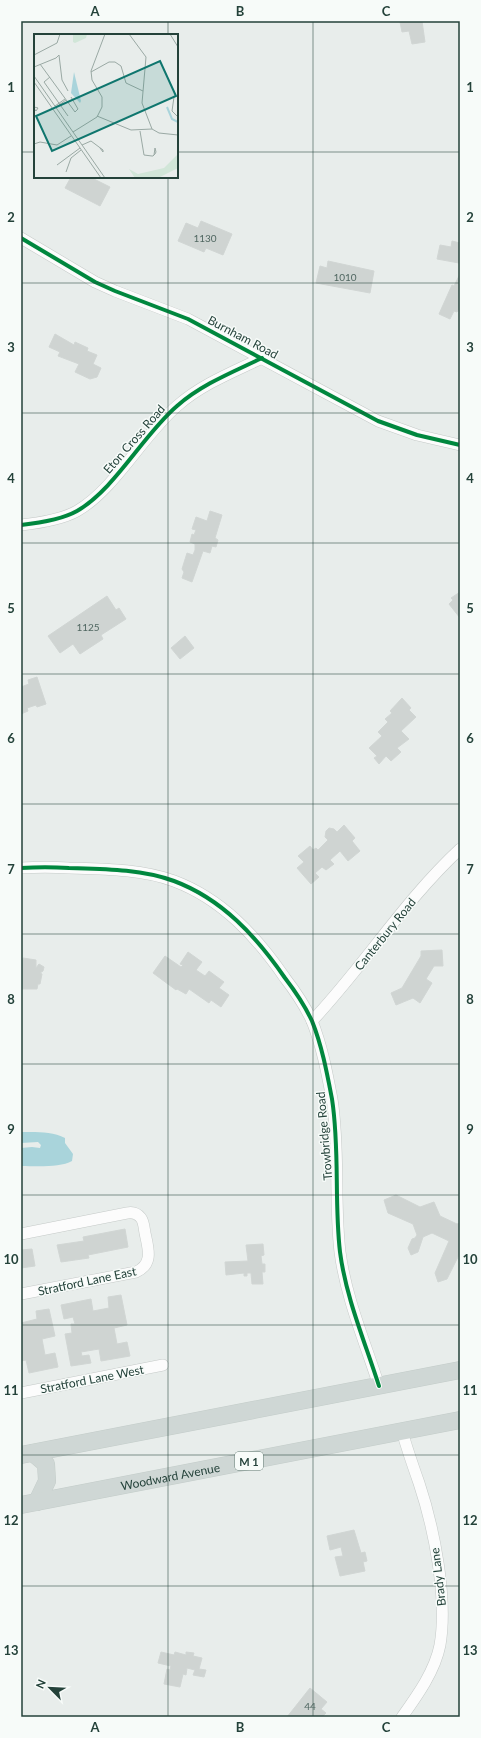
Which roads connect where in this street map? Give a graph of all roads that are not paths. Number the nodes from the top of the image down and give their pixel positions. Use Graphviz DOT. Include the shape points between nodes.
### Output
graph roads {
  1 [pos="21,238"];
  2 [pos="262,358"];
  3 [pos="460,445"];
  4 [pos="21,526"];
  5 [pos="460,849"];
  6 [pos="21,868"];
  7 [pos="312,1021"];
  8 [pos="21,1234"];
  9 [pos="21,1294"];
  10 [pos="163,1366"];
  11 [pos="460,1370"];
  12 [pos="379,1386"];
  13 [pos="21,1393"];
  14 [pos="460,1420"];
  15 [pos="402,1431"];
  16 [pos="27,1454"];
  17 [pos="29,1503"];
  18 [pos="402,1717"];
  1 -- 2 [label="street, Burnham Road" via="108,288 188,319"];
  2 -- 3 [label="street, Burnham Road" via="386,424 417,435"];
  2 -- 4 [label="street, Eton Cross Road" via="202,387 178,405 152,431 111,481 82,508 62,517"];
  5 -- 7 [label="street, Canterbury Road" via="415,897 343,987"];
  6 -- 7 [label="street, Trowbridge Road" via="91,868 139,873 171,880 199,892 225,909 256,939"];
  7 -- 12 [label="street, Trowbridge Road" via="326,1071 334,1118 342,1262"];
  8 -- 9 [label="street, Stratford Lane East" via="127,1212 140,1216 143,1221 149,1253 146,1265 136,1272"];
  10 -- 13 [label="street, Stratford Lane West"];
  11 -- 12 [label="main road"];
  12 -- 16 [label="main road"];
  14 -- 15 [label="main road, Woodward Avenue / M 1"];
  15 -- 17 [label="main road, Woodward Avenue / M 1"];
  15 -- 18 [label="street, Brady Lane" via="420,1484 437,1555 442,1614 440,1645 436,1656 424,1684"];
  16 -- 17 [label="main road" via="46,1464 47,1481"];
}
